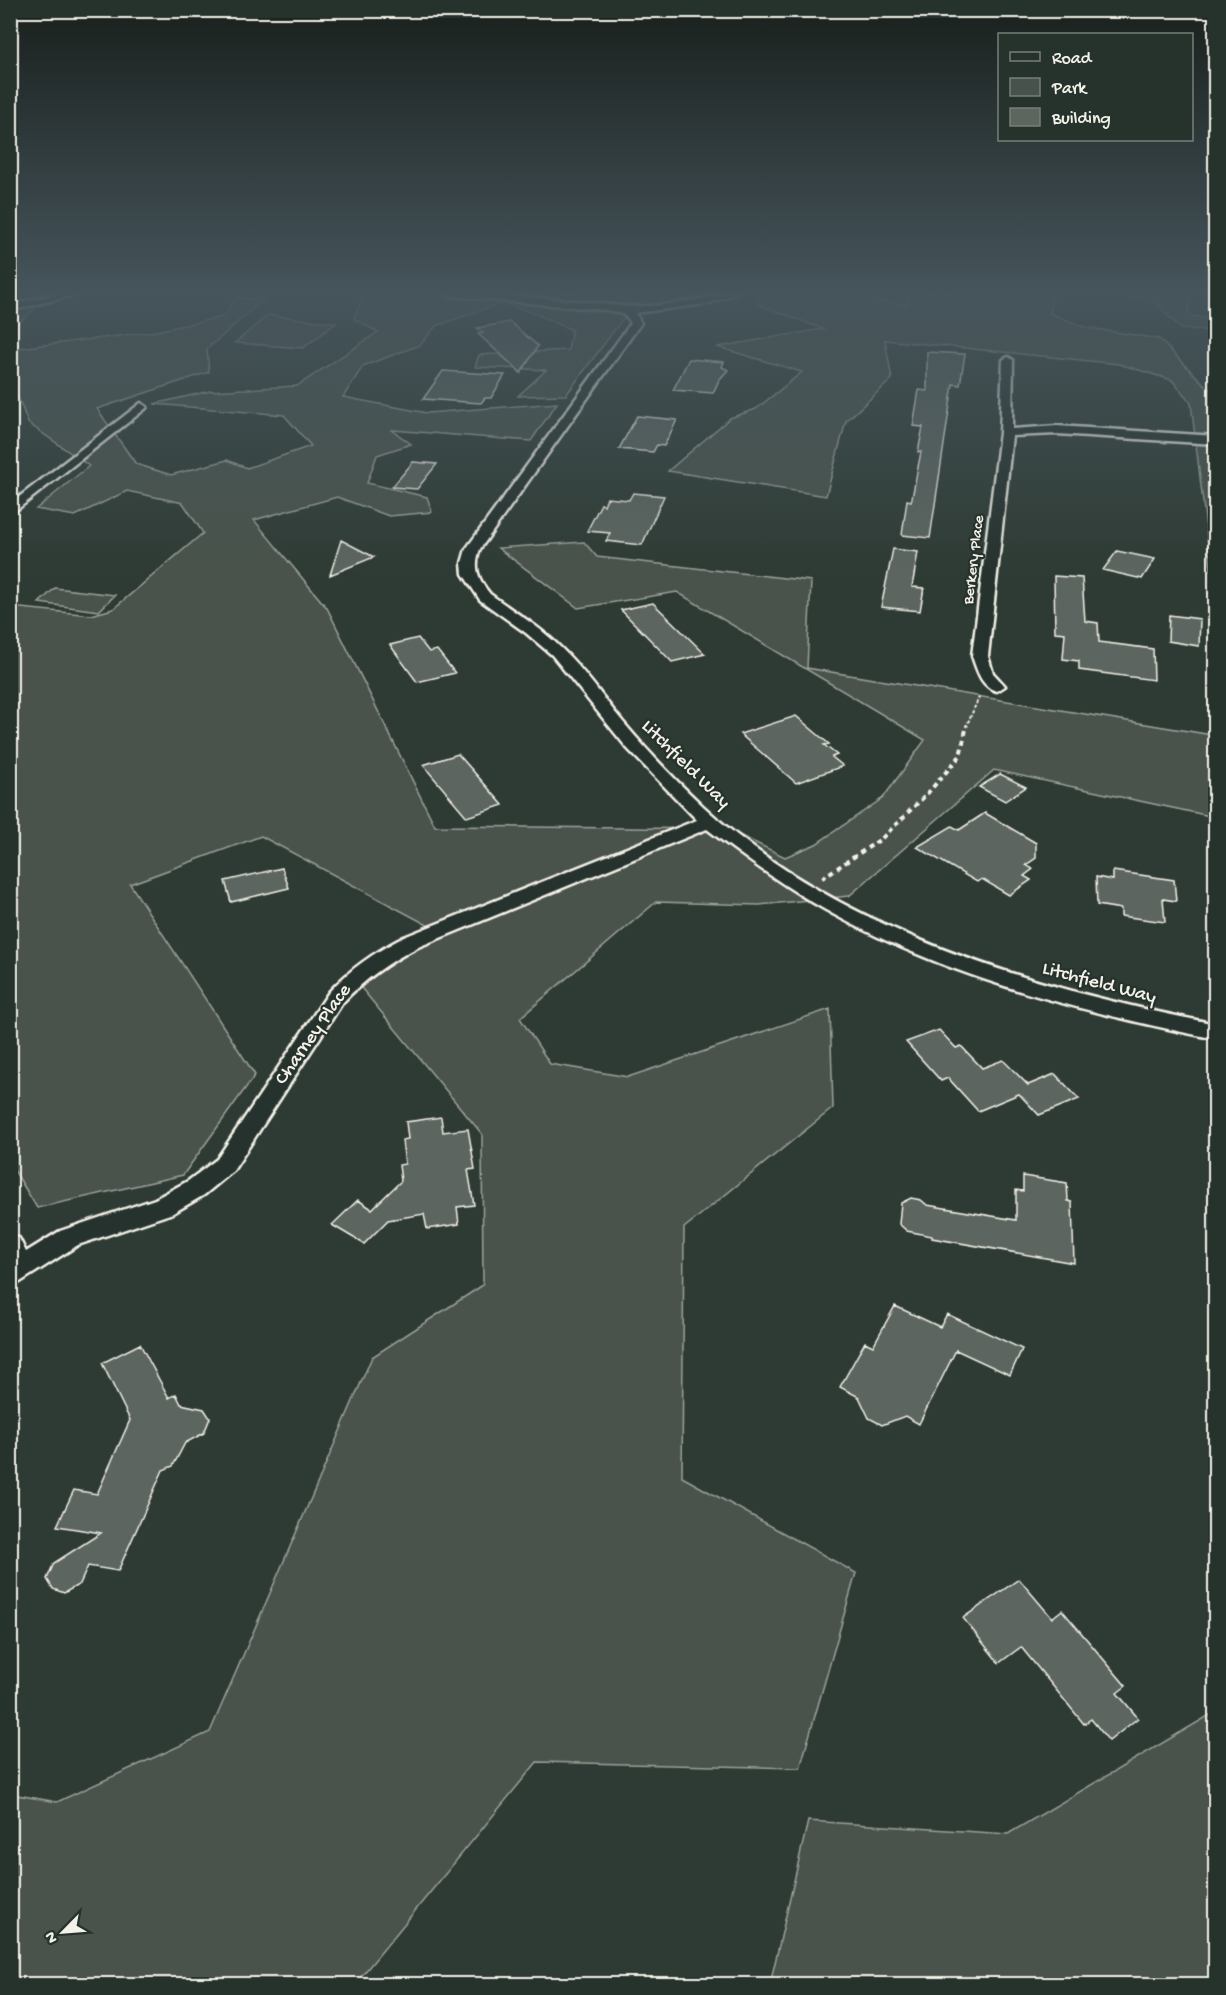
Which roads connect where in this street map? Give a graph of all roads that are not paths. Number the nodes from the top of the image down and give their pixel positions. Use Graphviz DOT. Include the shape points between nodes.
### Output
graph roads {
  1 [pos="590,386"];
  2 [pos="1007,386"];
  3 [pos="141,407"];
  4 [pos="1006,433"];
  5 [pos="1215,440"];
  6 [pos="10,491"];
  7 [pos="33,493"];
  8 [pos="10,511"];
  9 [pos="997,686"];
  10 [pos="710,821"];
  11 [pos="1215,1032"];
  12 [pos="14,1262"];
  1 -- 10 [label="street, Litchfield Way" via="473,549 469,576 485,597 558,653 623,733"];
  2 -- 4 [label="street, Berkery Place"];
  3 -- 7 [label="street"];
  4 -- 5 [label="street" via="1040,429"];
  4 -- 9 [label="street, Berkery Place" via="980,656 986,675"];
  6 -- 7 [label="street"];
  7 -- 8 [label="street"];
  10 -- 11 [label="street, Litchfield Way" via="806,888 891,933 953,960 1093,1006"];
  10 -- 12 [label="street, Charney Place" via="382,957 336,997 225,1165 164,1206 69,1238"];
}
